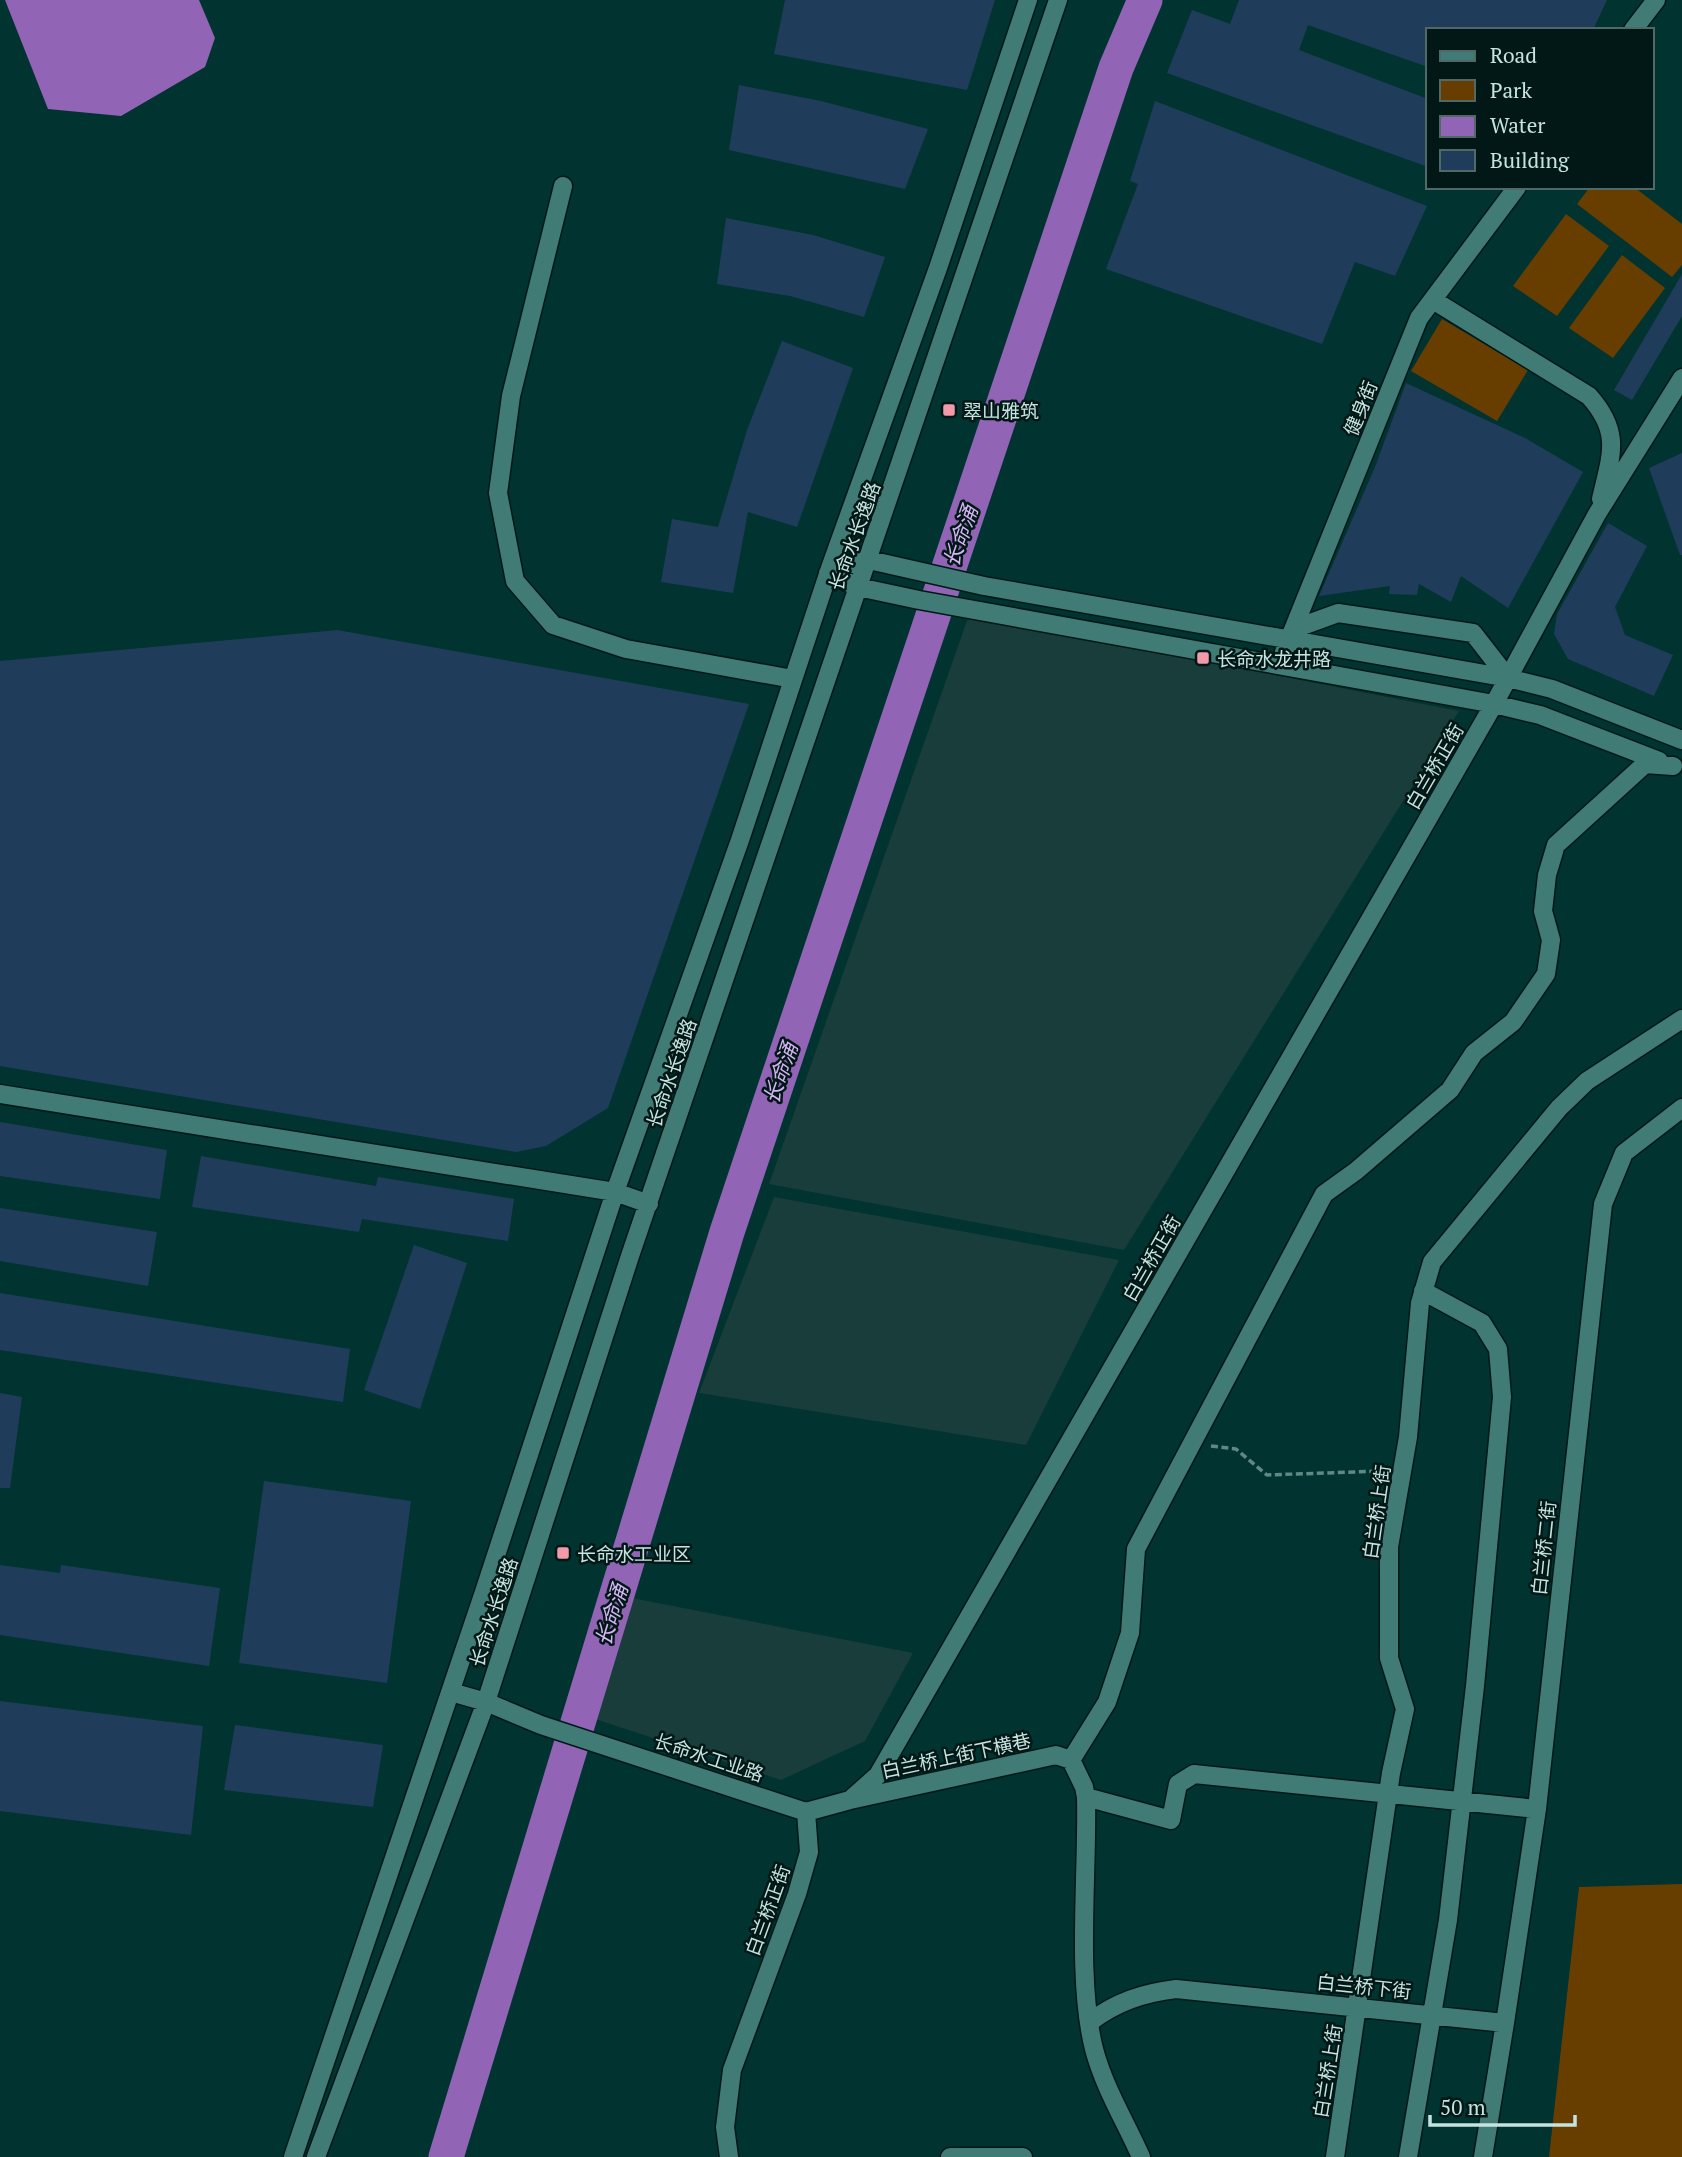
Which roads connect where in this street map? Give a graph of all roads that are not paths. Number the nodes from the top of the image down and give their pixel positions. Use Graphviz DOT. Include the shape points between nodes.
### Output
graph roads {
  1 [pos="1028,0"];
  2 [pos="1058,0"];
  3 [pos="1656,0"];
  4 [pos="1635,28"];
  5 [pos="563,186"];
  6 [pos="1516,189"];
  7 [pos="1433,300"];
  8 [pos="1682,378"];
  9 [pos="1597,514"];
  10 [pos="869,560"];
  11 [pos="829,571"];
  12 [pos="858,587"];
  13 [pos="1291,636"];
  14 [pos="1279,665"];
  15 [pos="1508,678"];
  16 [pos="793,679"];
  17 [pos="1494,704"];
  18 [pos="1682,740"];
  19 [pos="1677,768"];
  20 [pos="1682,1019"];
  21 [pos="0,1094"];
  22 [pos="1682,1108"];
  23 [pos="615,1192"];
  24 [pos="649,1204"];
  25 [pos="1423,1292"];
  26 [pos="451,1692"];
  27 [pos="486,1702"];
  28 [pos="1071,1760"];
  29 [pos="1388,1794"];
  30 [pos="1086,1797"];
  31 [pos="850,1800"];
  32 [pos="1461,1801"];
  33 [pos="1536,1809"];
  34 [pos="806,1812"];
  35 [pos="1359,2007"];
  36 [pos="1430,2015"];
  37 [pos="1090,2022"];
  38 [pos="1505,2023"];
  39 [pos="293,2157"];
  40 [pos="316,2157"];
  41 [pos="729,2157"];
  42 [pos="950,2157"];
  43 [pos="1023,2157"];
  44 [pos="1141,2157"];
  45 [pos="1335,2157"];
  46 [pos="1408,2157"];
  47 [pos="1483,2157"];
  1 -- 11 [label="street, 长命水长逸路"];
  2 -- 10 [label="street, 长命水长逸路"];
  3 -- 4 [label="street"];
  5 -- 16 [label="street" via="511,396 498,493 515,581 553,625 626,649"];
  6 -- 7 [label="street, 健身街"];
  7 -- 9 [label="street" via="1589,396 1606,415 1612,439"];
  7 -- 13 [label="street, 健身街" via="1419,318"];
  8 -- 9 [label="street, 白兰桥正街"];
  9 -- 15 [label="street, 白兰桥正街"];
  10 -- 11 [label="street"];
  10 -- 12 [label="street, 长命水长逸路"];
  10 -- 13 [label="street" via="984,586"];
  11 -- 12 [label="street"];
  11 -- 16 [label="street, 长命水长逸路"];
  12 -- 14 [label="street"];
  12 -- 24 [label="street, 长命水长逸路"];
  13 -- 14 [label="street, 健身街"];
  13 -- 15 [label="street"];
  13 -- 15 [label="street" via="1338,613 1473,633"];
  14 -- 17 [label="street"];
  15 -- 17 [label="street, 白兰桥正街"];
  15 -- 18 [label="street" via="1552,689"];
  16 -- 23 [label="street, 长命水长逸路"];
  17 -- 19 [label="street" via="1540,715"];
  17 -- 31 [label="street, 白兰桥正街" via="878,1775"];
  19 -- 28 [label="street" via="1645,764 1556,845 1543,911 1551,940 1545,974 1513,1022 1474,1053 1450,1090 1324,1194 1136,1549 1130,1633 1107,1702"];
  20 -- 25 [label="street, 白兰桥上街" via="1587,1081 1559,1108 1432,1262"];
  21 -- 23 [label="street"];
  22 -- 33 [label="street, 白兰桥二街" via="1624,1153 1603,1204"];
  23 -- 24 [label="street"];
  23 -- 26 [label="street, 长命水长逸路"];
  24 -- 27 [label="street, 长命水长逸路"];
  25 -- 29 [label="street, 白兰桥上街" via="1403,1470 1389,1547 1389,1658 1405,1709"];
  25 -- 32 [label="street" via="1482,1323 1498,1349 1502,1396"];
  26 -- 27 [label="street"];
  26 -- 39 [label="street, 长命水长逸路"];
  27 -- 34 [label="street, 长命水工业路" via="541,1725"];
  27 -- 40 [label="street, 长命水长逸路"];
  28 -- 30 [label="street"];
  28 -- 31 [label="street, 白兰桥上街下横巷" via="1056,1755"];
  29 -- 30 [label="street" via="1194,1774 1178,1784 1171,1821"];
  29 -- 32 [label="street"];
  29 -- 35 [label="street, 白兰桥上街"];
  30 -- 37 [label="street"];
  31 -- 34 [label="street, 白兰桥正街"];
  32 -- 33 [label="street"];
  32 -- 36 [label="street" via="1448,1920"];
  33 -- 38 [label="street, 白兰桥二街"];
  34 -- 41 [label="street, 白兰桥正街" via="808,1853 797,1894 732,2070 725,2127"];
  35 -- 36 [label="street, 白兰桥下街"];
  35 -- 37 [label="street, 白兰桥下街" via="1175,1989 1148,1992 1108,2008"];
  35 -- 45 [label="street, 白兰桥上街"];
  36 -- 38 [label="street, 白兰桥下街"];
  36 -- 46 [label="street"];
  37 -- 44 [label="street" via="1105,2083"];
  38 -- 47 [label="street"];
  42 -- 43 [label="street"];
}
